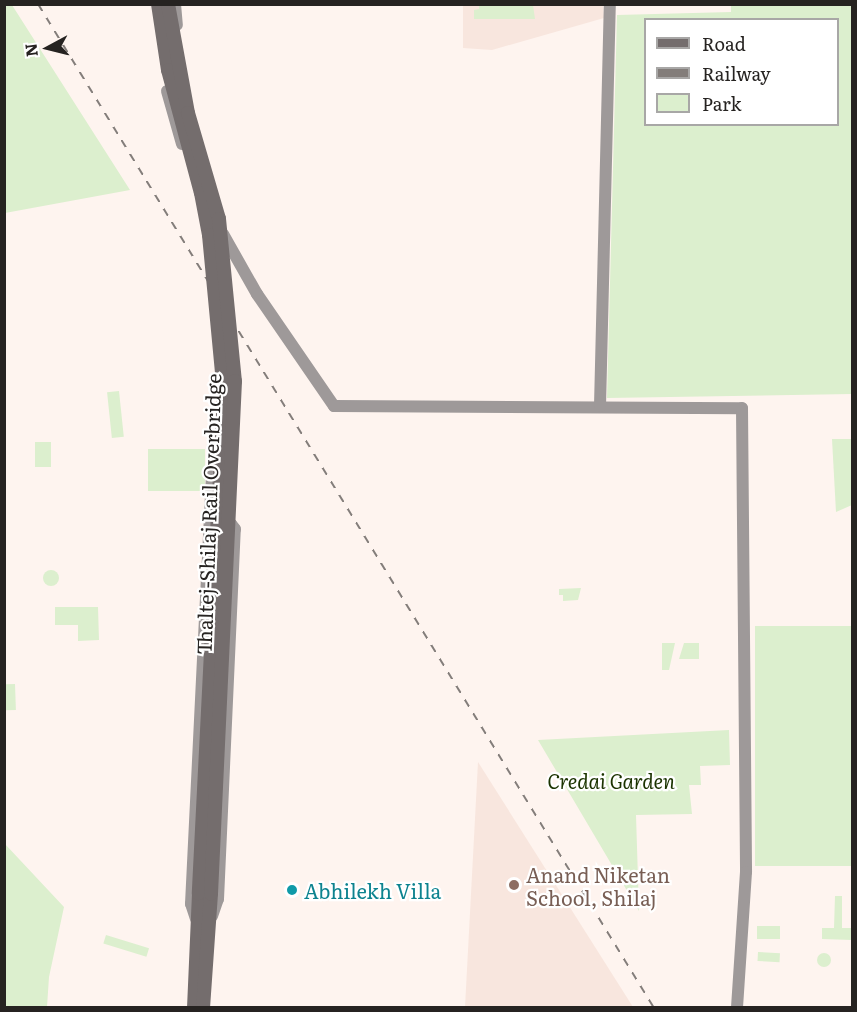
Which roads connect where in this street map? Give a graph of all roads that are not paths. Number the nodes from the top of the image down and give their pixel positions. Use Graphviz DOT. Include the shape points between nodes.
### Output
graph roads {
  1 [pos="152,4"];
  2 [pos="158,4"];
  3 [pos="168,4"];
  4 [pos="176,4"];
  5 [pos="610,4"];
  6 [pos="217,219"];
  7 [pos="600,406"];
  8 [pos="234,525"];
  9 [pos="210,529"];
  10 [pos="205,893"];
  11 [pos="204,923"];
  12 [pos="194,1008"];
  13 [pos="203,1008"];
  14 [pos="737,1008"];
  1 -- 6 [label="street" via="173,115 201,204"];
  2 -- 10 [label="main road, Thaltej-Shilaj Rail Overbridge, bridge" via="175,104 209,236 224,394"];
  3 -- 10 [label="main road, Thaltej-Shilaj Rail Overbridge, bridge" via="188,113 219,219 236,381"];
  4 -- 6 [label="street" via="184,74"];
  5 -- 7 [label="street"];
  6 -- 7 [label="street" via="257,294 334,406"];
  7 -- 14 [label="street" via="742,408 746,872"];
  8 -- 9 [label="street" via="216,524"];
  8 -- 9 [label="street" via="236,460 219,456 213,461"];
  8 -- 11 [label="street" via="218,899"];
  9 -- 11 [label="street" via="191,904"];
  10 -- 11 [label="main road, Thaltej-Shilaj Rail Overbridge"];
  11 -- 12 [label="main road"];
  11 -- 13 [label="main road"];
}
